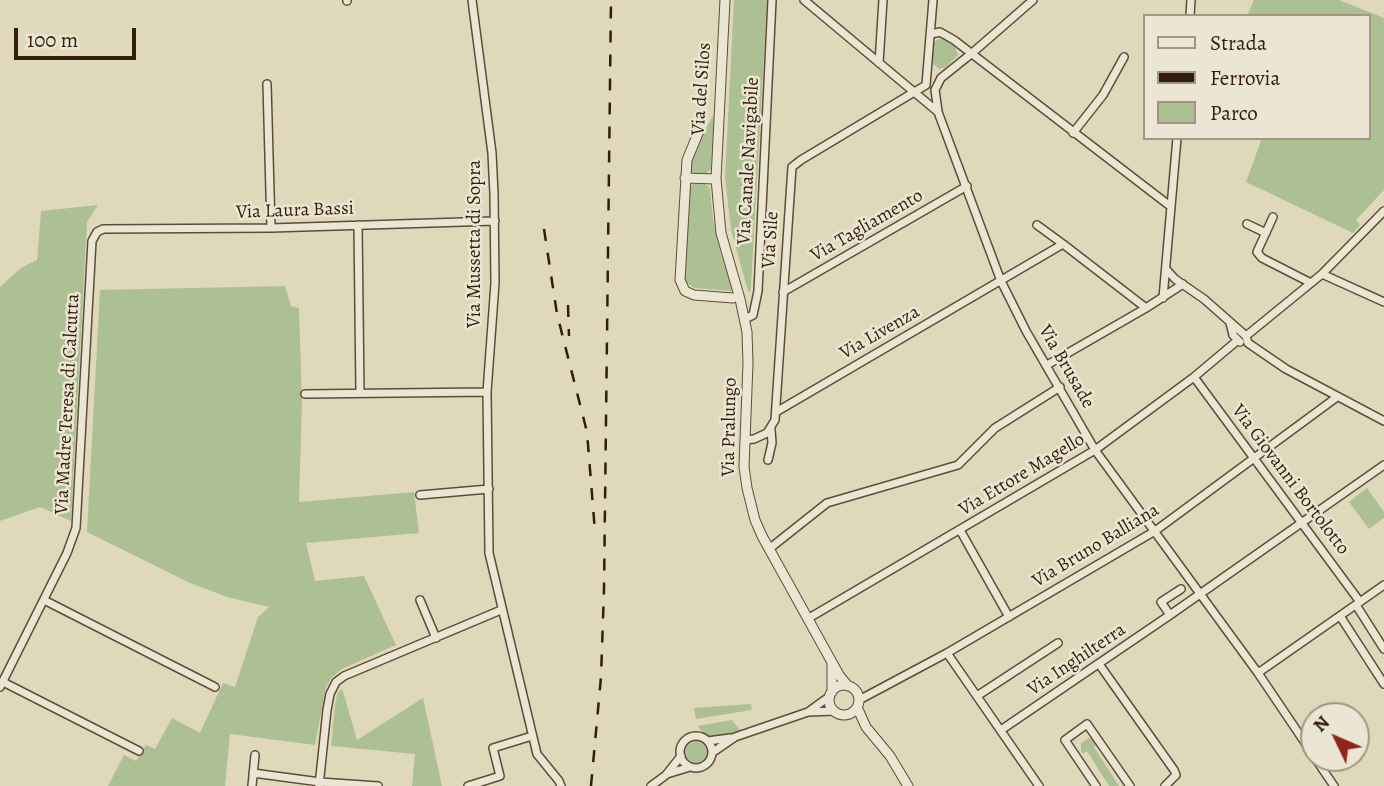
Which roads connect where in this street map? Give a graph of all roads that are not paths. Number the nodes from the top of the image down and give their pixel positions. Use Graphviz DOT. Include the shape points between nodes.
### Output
graph roads {
  1 [pos="472,0"];
  2 [pos="726,0"];
  3 [pos="772,0"];
  4 [pos="804,0"];
  5 [pos="883,0"];
  6 [pos="933,0"];
  7 [pos="1033,0"];
  8 [pos="931,34"];
  9 [pos="971,54"];
  10 [pos="1124,57"];
  11 [pos="879,63"];
  12 [pos="929,63"];
  13 [pos="943,75"];
  14 [pos="267,84"];
  15 [pos="916,92"];
  16 [pos="938,112"];
  17 [pos="699,131"];
  18 [pos="1073,133"];
  19 [pos="1177,140"];
  20 [pos="685,178"];
  21 [pos="716,179"];
  22 [pos="967,186"];
  23 [pos="1170,206"];
  24 [pos="1384,211"];
  25 [pos="1273,217"];
  26 [pos="495,221"];
  27 [pos="1247,224"];
  28 [pos="358,225"];
  29 [pos="1037,225"];
  30 [pos="271,228"];
  31 [pos="97,232"];
  32 [pos="1266,233"];
  33 [pos="1063,244"];
  34 [pos="1166,269"];
  35 [pos="1322,274"];
  36 [pos="1001,281"];
  37 [pos="1311,283"];
  38 [pos="1183,285"];
  39 [pos="783,292"];
  40 [pos="737,298"];
  41 [pos="1163,298"];
  42 [pos="1384,302"];
  43 [pos="1146,308"];
  44 [pos="745,319"];
  45 [pos="1243,338"];
  46 [pos="1046,365"];
  47 [pos="1194,377"];
  48 [pos="1060,387"];
  49 [pos="487,392"];
  50 [pos="360,393"];
  51 [pos="305,394"];
  52 [pos="1337,397"];
  53 [pos="776,412"];
  54 [pos="1384,421"];
  55 [pos="771,430"];
  56 [pos="745,440"];
  57 [pos="1096,450"];
  58 [pos="1255,459"];
  59 [pos="768,460"];
  60 [pos="1384,465"];
  61 [pos="489,489"];
  62 [pos="420,495"];
  63 [pos="1303,523"];
  64 [pos="960,530"];
  65 [pos="1155,531"];
  66 [pos="769,549"];
  67 [pos="1384,585"];
  68 [pos="1181,589"];
  69 [pos="1200,593"];
  70 [pos="44,600"];
  71 [pos="420,600"];
  72 [pos="1358,603"];
  73 [pos="501,610"];
  74 [pos="1170,615"];
  75 [pos="1340,616"];
  76 [pos="1009,617"];
  77 [pos="809,618"];
  78 [pos="436,638"];
  79 [pos="1058,643"];
  80 [pos="1384,649"];
  81 [pos="947,653"];
  82 [pos="832,662"];
  83 [pos="1099,664"];
  84 [pos="1258,673"];
  85 [pos="1384,684"];
  86 [pos="1,685"];
  87 [pos="848,686"];
  88 [pos="215,687"];
  89 [pos="831,694"];
  90 [pos="977,696"];
  91 [pos="858,704"];
  92 [pos="834,711"];
  93 [pos="808,712"];
  94 [pos="846,715"];
  95 [pos="866,727"];
  96 [pos="1001,730"];
  97 [pos="1300,735"];
  98 [pos="532,736"];
  99 [pos="734,737"];
  100 [pos="708,741"];
  101 [pos="139,751"];
  102 [pos="713,752"];
  103 [pos="255,755"];
  104 [pos="681,757"];
  105 [pos="690,768"];
  106 [pos="253,774"];
  107 [pos="666,775"];
  108 [pos="319,784"];
  109 [pos="251,786"];
  110 [pos="378,786"];
  111 [pos="468,786"];
  112 [pos="561,786"];
  113 [pos="650,786"];
  114 [pos="908,786"];
  115 [pos="1040,786"];
  116 [pos="1096,786"];
  117 [pos="1130,786"];
  118 [pos="1165,786"];
  1 -- 26 [label="street, Via Mussetta di Sopra" via="492,153"];
  2 -- 21 [label="street, Via del Silos"];
  3 -- 44 [label="street, Via Canale Navigabile" via="758,291 753,315"];
  4 -- 11 [label="street, Via Brusade"];
  5 -- 11 [label="street"];
  6 -- 8 [label="street"];
  7 -- 9 [label="street"];
  8 -- 9 [label="street" via="946,34"];
  8 -- 12 [label="street"];
  9 -- 13 [label="street"];
  9 -- 18 [label="street"];
  10 -- 18 [label="street" via="1103,95"];
  11 -- 15 [label="street, Via Brusade"];
  12 -- 13 [label="street" via="929,68"];
  12 -- 15 [label="street" via="926,85"];
  13 -- 16 [label="street" via="935,90"];
  14 -- 30 [label="street"];
  15 -- 16 [label="street, Via Brusade"];
  15 -- 39 [label="street, Via Sile" via="792,167"];
  16 -- 22 [label="street, Via Brusade"];
  17 -- 20 [label="street, Via del Silos" via="690,148"];
  18 -- 23 [label="street"];
  19 -- 23 [label="street"];
  20 -- 21 [label="street"];
  20 -- 40 [label="street, Via del Silos" via="680,280 685,291 694,295"];
  21 -- 40 [label="street, Via del Silos" via="721,233"];
  22 -- 36 [label="street, Via Brusade"];
  22 -- 39 [label="street, Via Tagliamento"];
  23 -- 34 [label="street"];
  24 -- 35 [label="street, Via Ettore Magello"];
  25 -- 32 [label="street"];
  26 -- 28 [label="street, Via Laura Bassi"];
  26 -- 49 [label="street, Via Mussetta di Sopra"];
  27 -- 32 [label="street"];
  28 -- 30 [label="street, Via Laura Bassi"];
  28 -- 50 [label="street"];
  29 -- 33 [label="street"];
  30 -- 31 [label="street, Via Laura Bassi"];
  31 -- 70 [label="street, Via Madre Teresa di Calcutta" via="92,241 76,528"];
  32 -- 37 [label="street" via="1257,253"];
  33 -- 36 [label="street, Via Livenza"];
  33 -- 43 [label="street"];
  34 -- 38 [label="street"];
  34 -- 41 [label="street"];
  35 -- 37 [label="street, Via Ettore Magello"];
  35 -- 42 [label="street"];
  36 -- 46 [label="street, Via Brusade"];
  36 -- 53 [label="street, Via Livenza"];
  37 -- 45 [label="street, Via Ettore Magello"];
  38 -- 41 [label="street"];
  38 -- 45 [label="street" via="1230,323 1233,335"];
  39 -- 53 [label="street, Via Sile"];
  40 -- 44 [label="street, Via Pralungo"];
  41 -- 43 [label="street"];
  43 -- 46 [label="street"];
  44 -- 56 [label="street, Via Pralungo"];
  45 -- 47 [label="street, Via Ettore Magello"];
  45 -- 52 [label="street"];
  46 -- 48 [label="street, Via Brusade"];
  47 -- 57 [label="street, Via Ettore Magello"];
  47 -- 58 [label="street, Via Giovanni Bortolotto"];
  48 -- 57 [label="street, Via Brusade"];
  48 -- 66 [label="street" via="995,428 958,465 827,503"];
  49 -- 50 [label="street"];
  49 -- 61 [label="street, Via Mussetta di Sopra"];
  50 -- 51 [label="street"];
  52 -- 54 [label="street"];
  52 -- 58 [label="street, Via Bruno Balliana"];
  53 -- 55 [label="street, Via Sile"];
  55 -- 56 [label="street"];
  55 -- 59 [label="street, Via Sile"];
  56 -- 66 [label="street, Via Pralungo" via="745,478 755,520"];
  57 -- 64 [label="street, Via Ettore Magello"];
  57 -- 65 [label="street, Via Brusade"];
  58 -- 63 [label="street, Via Giovanni Bortolotto"];
  58 -- 65 [label="street, Via Bruno Balliana"];
  60 -- 63 [label="street, Via Inghilterra"];
  61 -- 62 [label="street"];
  61 -- 73 [label="street, Via Mussetta di Sopra" via="489,553"];
  63 -- 69 [label="street, Via Inghilterra"];
  63 -- 72 [label="street, Via Giovanni Bortolotto"];
  64 -- 76 [label="street"];
  64 -- 77 [label="street, Via Ettore Magello"];
  65 -- 69 [label="street, Via Brusade"];
  65 -- 76 [label="street, Via Bruno Balliana"];
  66 -- 77 [label="street, Via Pralungo"];
  67 -- 72 [label="street"];
  68 -- 74 [label="street" via="1161,602"];
  69 -- 74 [label="street, Via Inghilterra"];
  69 -- 84 [label="street, Via Brusade"];
  70 -- 86 [label="street, Via Madre Teresa di Calcutta"];
  70 -- 88 [label="street"];
  71 -- 78 [label="street"];
  72 -- 75 [label="street"];
  72 -- 80 [label="street, Via Giovanni Bortolotto"];
  73 -- 78 [label="street"];
  73 -- 98 [label="street, Via Mussetta di Sopra"];
  74 -- 83 [label="street, Via Inghilterra"];
  75 -- 84 [label="street"];
  75 -- 85 [label="street"];
  76 -- 81 [label="street, Via Bruno Balliana"];
  77 -- 82 [label="street, Via Pralungo"];
  78 -- 108 [label="street" via="336,682 327,710"];
  79 -- 90 [label="street"];
  81 -- 90 [label="street"];
  81 -- 91 [label="street, Via Bruno Balliana"];
  82 -- 87 [label="street, Via Pralungo"];
  82 -- 89 [label="street, Via Pralungo"];
  83 -- 96 [label="street, Via Inghilterra"];
  83 -- 118 [label="street" via="1174,770 1176,775"];
  84 -- 97 [label="street, Via Brusade"];
  86 -- 101 [label="street"];
  87 -- 89 [label="street"];
  87 -- 91 [label="street, Via Pralungo" via="855,691"];
  89 -- 92 [label="street, Via Pralungo"];
  89 -- 93 [label="street"];
  90 -- 96 [label="street"];
  91 -- 94 [label="street"];
  91 -- 95 [label="street, Via Pralungo"];
  92 -- 93 [label="street"];
  92 -- 94 [label="street, Via Pralungo"];
  93 -- 99 [label="street"];
  94 -- 95 [label="street, Via Pralungo"];
  95 -- 114 [label="street, Via Pralungo"];
  96 -- 115 [label="street"];
  98 -- 111 [label="street" via="493,748 500,776"];
  98 -- 112 [label="street, Via Mussetta di Sopra" via="537,754"];
  99 -- 100 [label="street"];
  99 -- 102 [label="street"];
  100 -- 102 [label="street"];
  100 -- 104 [label="street" via="688,738"];
  102 -- 105 [label="street" via="705,766"];
  103 -- 106 [label="street"];
  104 -- 105 [label="street"];
  104 -- 107 [label="street"];
  105 -- 107 [label="street"];
  106 -- 108 [label="street"];
  106 -- 109 [label="street"];
  107 -- 113 [label="street"];
  108 -- 110 [label="street"];
  116 -- 117 [label="street" via="1065,740 1087,724"];
}
